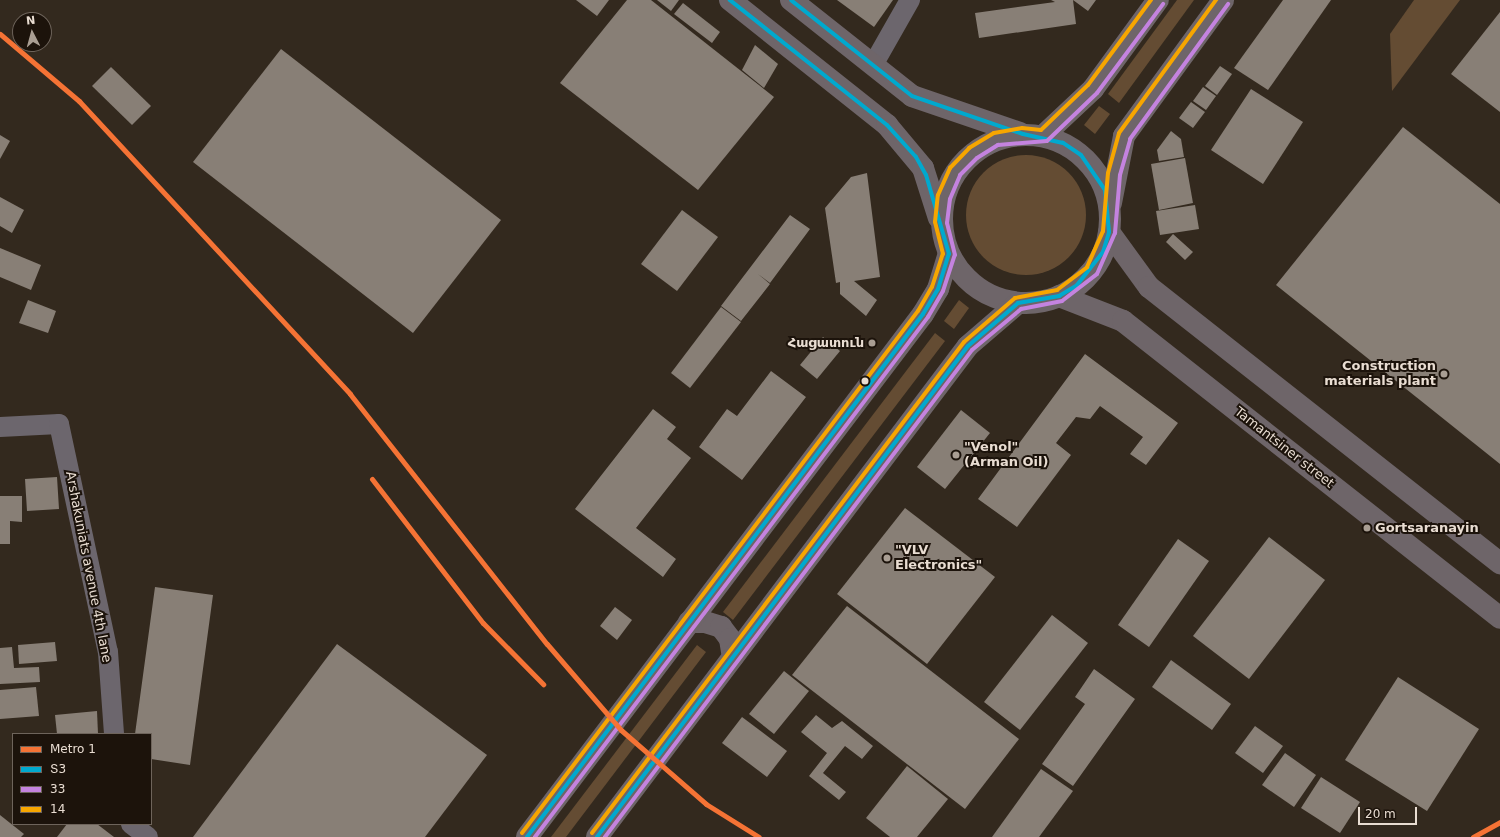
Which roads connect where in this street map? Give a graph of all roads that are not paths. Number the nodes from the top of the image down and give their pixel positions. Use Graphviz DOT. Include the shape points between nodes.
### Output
graph roads {
  1 [pos="730,0"];
  2 [pos="791,0"];
  3 [pos="910,0"];
  4 [pos="1158,0"];
  5 [pos="1223,0"];
  6 [pos="873,65"];
  7 [pos="1033,135"];
  8 [pos="1109,221"];
  9 [pos="941,223"];
  10 [pos="949,254"];
  11 [pos="1059,296"];
  12 [pos="1018,303"];
  13 [pos="0,427"];
  14 [pos="1500,563"];
  15 [pos="1500,618"];
  16 [pos="689,622"];
  17 [pos="733,657"];
  18 [pos="114,733"];
  19 [pos="132,825"];
  20 [pos="148,837"];
  21 [pos="527,837"];
  22 [pos="597,837"];
  1 -- 9 [label="main road" via="887,125 923,168"];
  2 -- 6 [label="main road"];
  3 -- 6 [label="street"];
  4 -- 7 [label="main road" via="1093,88"];
  5 -- 8 [label="main road" via="1124,136 1114,174"];
  6 -- 7 [label="main road" via="912,96"];
  7 -- 8 [label="main road" via="1063,143 1095,171"];
  7 -- 9 [label="main road" via="996,140 973,153 955,172 944,197"];
  8 -- 11 [label="main road" via="1092,271"];
  8 -- 14 [label="main road" via="1149,287"];
  9 -- 10 [label="main road"];
  10 -- 12 [label="main road" via="960,273 977,288"];
  10 -- 16 [label="main road" via="938,289 923,314"];
  11 -- 12 [label="main road"];
  11 -- 15 [label="main road, Tamantsiner street" via="1123,321"];
  12 -- 17 [label="main road" via="968,346"];
  13 -- 18 [label="street, Arshakuniats avenue 4th lane" via="59,424 108,652"];
  16 -- 17 [label="main road" via="705,622 721,627 730,639"];
  16 -- 21 [label="main road"];
  17 -- 22 [label="main road"];
  19 -- 20 [label="street"];
}
